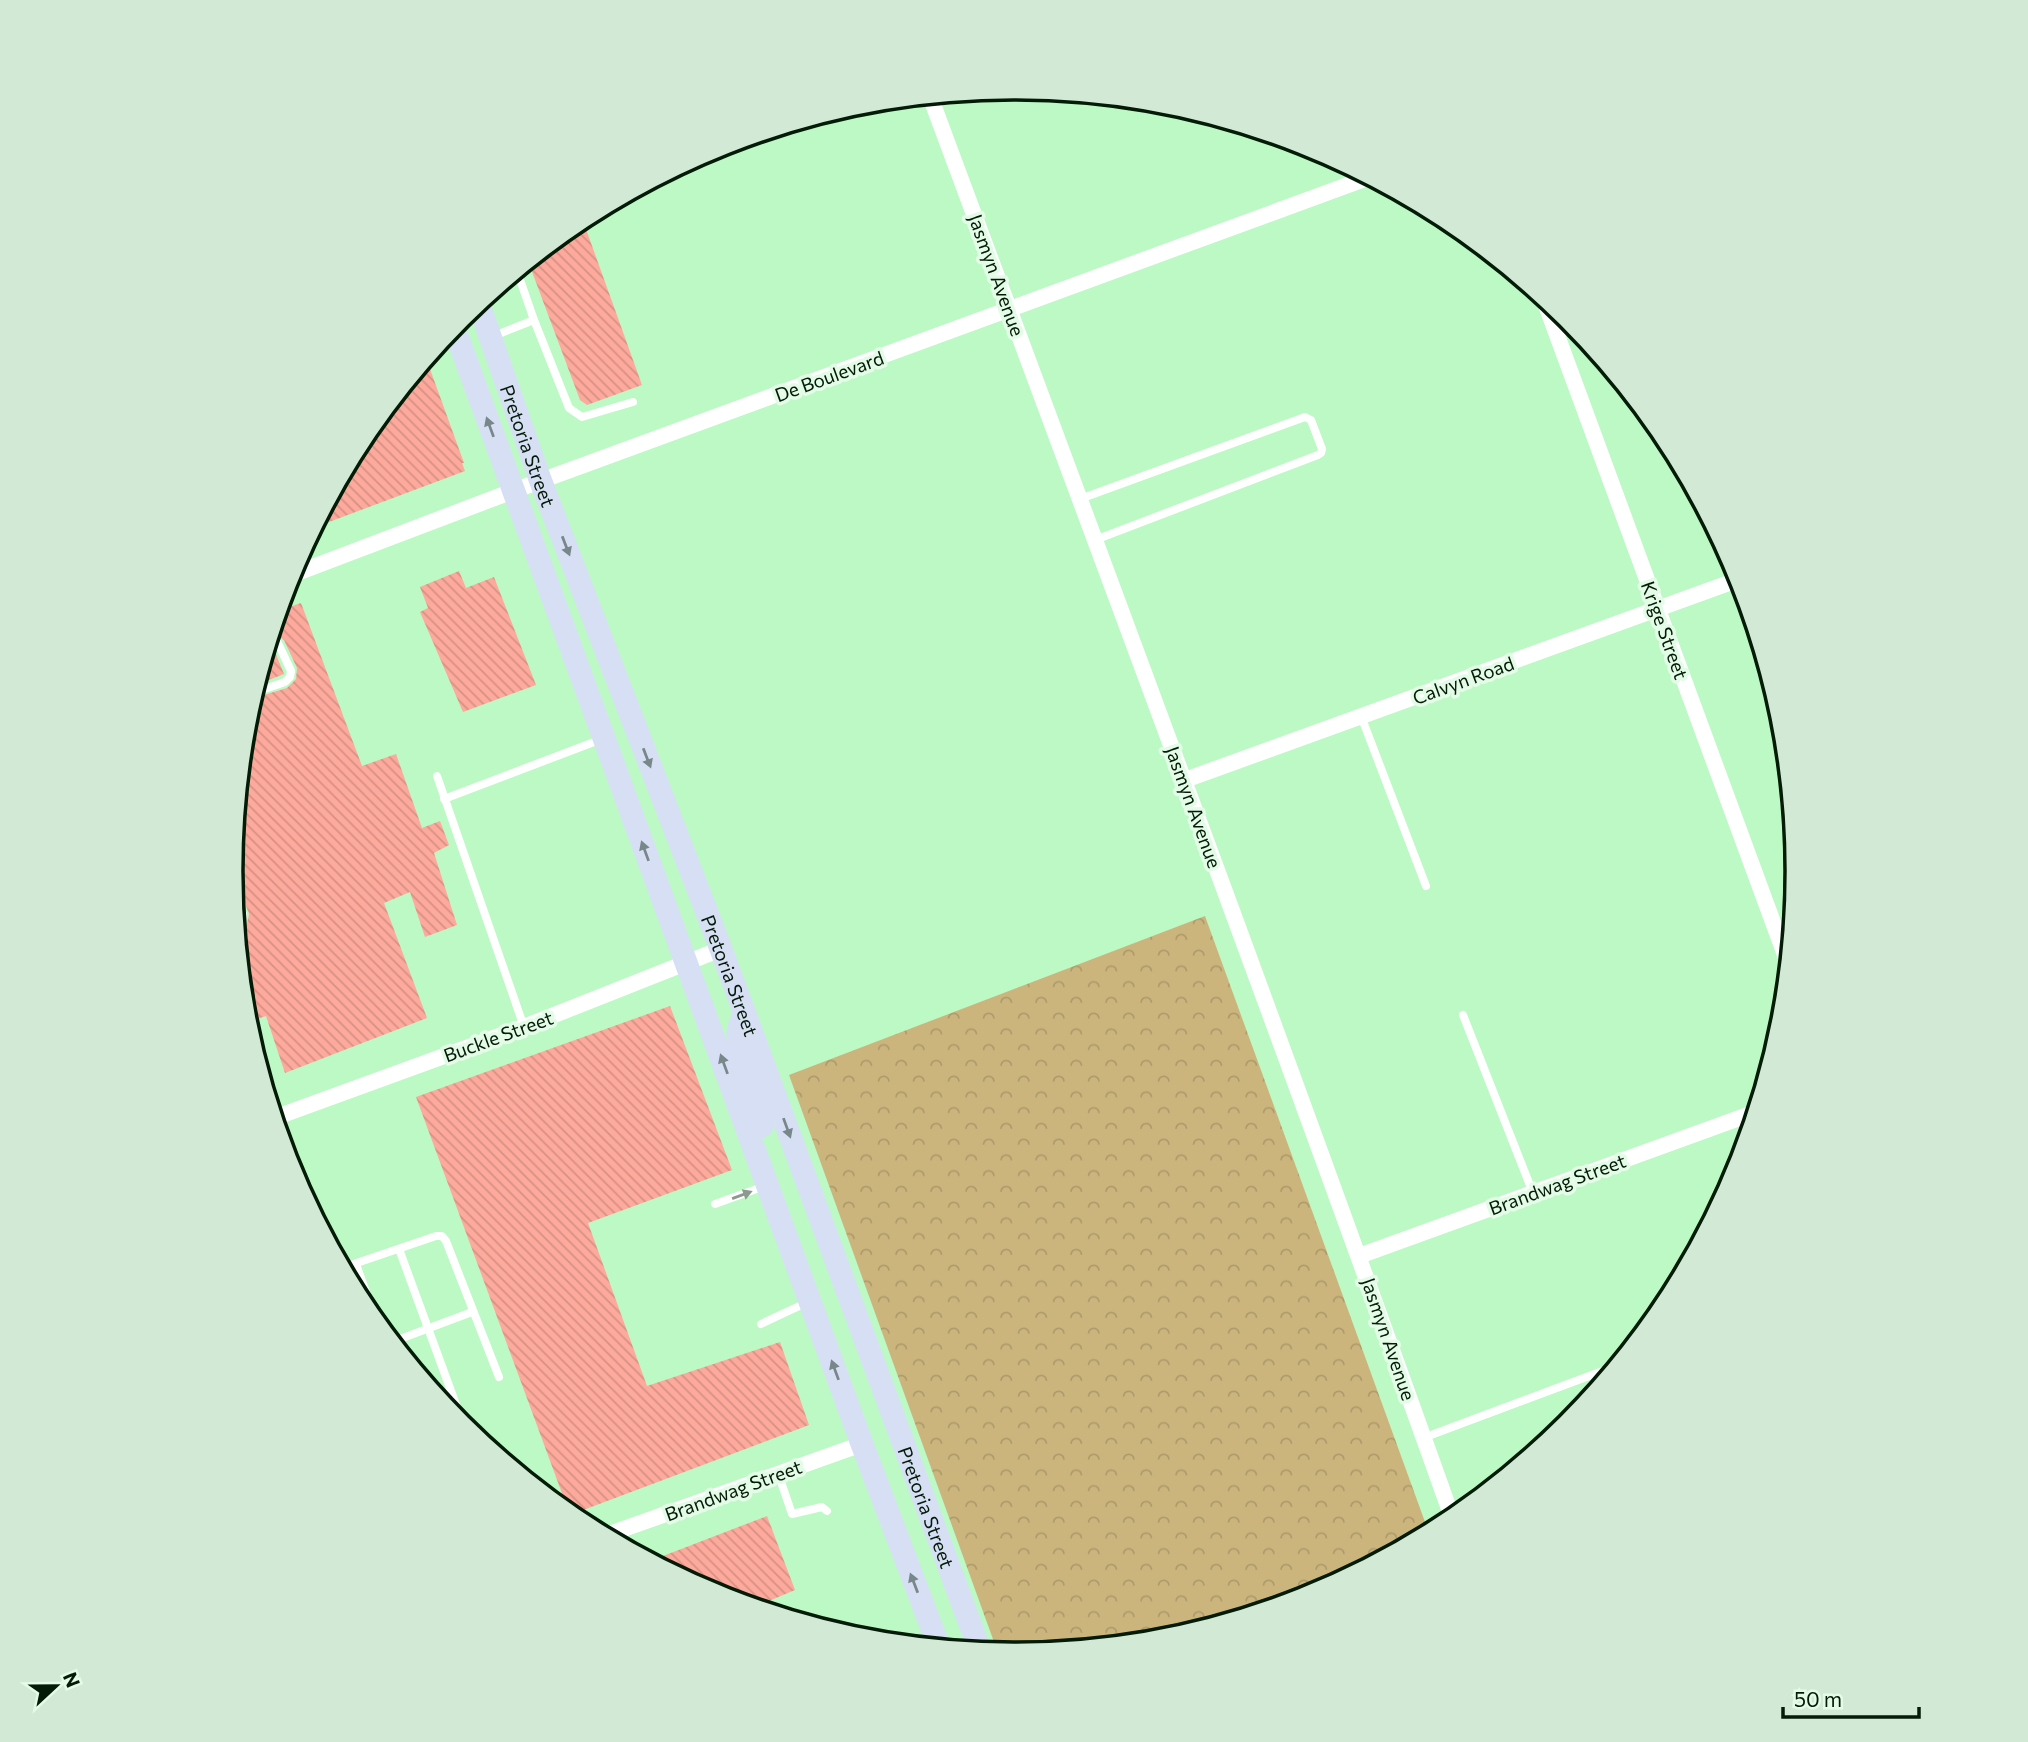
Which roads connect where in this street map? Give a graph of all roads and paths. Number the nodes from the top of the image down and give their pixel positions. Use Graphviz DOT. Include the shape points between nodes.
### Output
graph roads {
  1 [pos="933,104"];
  2 [pos="1359,181"];
  3 [pos="520,279"];
  4 [pos="1009,309"];
  5 [pos="482,313"];
  6 [pos="1551,318"];
  7 [pos="534,320"];
  8 [pos="491,337"];
  9 [pos="458,338"];
  10 [pos="633,402"];
  11 [pos="541,482"];
  12 [pos="513,491"];
  13 [pos="1080,499"];
  14 [pos="1096,540"];
  15 [pos="304,570"];
  16 [pos="1730,583"];
  17 [pos="1657,610"];
  18 [pos="278,643"];
  19 [pos="265,689"];
  20 [pos="1361,716"];
  21 [pos="604,738"];
  22 [pos="437,776"];
  23 [pos="1185,780"];
  24 [pos="444,799"];
  25 [pos="1426,886"];
  26 [pos="1782,946"];
  27 [pos="721,949"];
  28 [pos="687,964"];
  29 [pos="744,1011"];
  30 [pos="1463,1015"];
  31 [pos="524,1027"];
  32 [pos="283,1115"];
  33 [pos="1745,1116"];
  34 [pos="768,1185"];
  35 [pos="1533,1193"];
  36 [pos="715,1204"];
  37 [pos="399,1248"];
  38 [pos="1359,1256"];
  39 [pos="356,1264"];
  40 [pos="351,1265"];
  41 [pos="363,1283"];
  42 [pos="810,1301"];
  43 [pos="472,1312"];
  44 [pos="761,1324"];
  45 [pos="428,1328"];
  46 [pos="400,1339"];
  47 [pos="1601,1372"];
  48 [pos="499,1377"];
  49 [pos="455,1401"];
  50 [pos="1423,1438"];
  51 [pos="862,1444"];
  52 [pos="778,1473"];
  53 [pos="1449,1507"];
  54 [pos="827,1511"];
  55 [pos="616,1532"];
  56 [pos="936,1638"];
  57 [pos="976,1641"];
  1 -- 4 [label="street, Jasmyn Avenue"];
  2 -- 4 [label="street, De Boulevard"];
  3 -- 7 [label="lane"];
  4 -- 11 [label="street, De Boulevard"];
  4 -- 13 [label="street, Jasmyn Avenue"];
  5 -- 8 [label="main road, Pretoria Street"];
  6 -- 17 [label="street, Krige Street"];
  7 -- 8 [label="lane"];
  7 -- 10 [label="lane" via="569,408 582,416"];
  8 -- 11 [label="main road, Pretoria Street"];
  12 -- 9 [label="main road, Pretoria Street, one-way"];
  11 -- 12 [label="street, De Boulevard"];
  11 -- 27 [label="main road, Pretoria Street, one-way"];
  12 -- 15 [label="street, De Boulevard"];
  12 -- 21 [label="main road, Pretoria Street"];
  13 -- 14 [label="street, Jasmyn Avenue"];
  13 -- 14 [label="lane" via="1305,417 1311,419 1322,449 1318,455"];
  14 -- 23 [label="street, Jasmyn Avenue"];
  16 -- 17 [label="street, Calvyn Road"];
  17 -- 20 [label="street, Calvyn Road"];
  17 -- 26 [label="street, Krige Street"];
  18 -- 19 [label="lane" via="290,677"];
  20 -- 23 [label="street, Calvyn Road"];
  20 -- 25 [label="lane"];
  21 -- 24 [label="lane"];
  28 -- 21 [label="main road, Pretoria Street, one-way"];
  22 -- 24 [label="lane"];
  23 -- 38 [label="street, Jasmyn Avenue"];
  24 -- 31 [label="lane"];
  27 -- 28 [label="street, Buckle Street"];
  27 -- 29 [label="main road, Pretoria Street"];
  28 -- 31 [label="street, Buckle Street"];
  34 -- 28 [label="main road, Pretoria Street, one-way"];
  29 -- 42 [label="main road" via="738,1049 816,1273 817,1293"];
  29 -- 57 [label="main road, Pretoria Street, one-way"];
  30 -- 35 [label="lane"];
  31 -- 32 [label="street, Buckle Street"];
  33 -- 35 [label="street, Brandwag Street"];
  36 -- 34 [label="lane, one-way"];
  34 -- 42 [label="main road, Pretoria Street"];
  35 -- 38 [label="street, Brandwag Street"];
  37 -- 39 [label="lane"];
  37 -- 43 [label="lane" via="442,1236"];
  37 -- 45 [label="lane"];
  38 -- 50 [label="street, Jasmyn Avenue"];
  39 -- 40 [label="lane"];
  39 -- 41 [label="lane"];
  42 -- 44 [label="lane"];
  51 -- 42 [label="main road, Pretoria Street, one-way"];
  43 -- 45 [label="lane"];
  43 -- 48 [label="lane"];
  45 -- 46 [label="lane"];
  45 -- 49 [label="lane"];
  47 -- 50 [label="lane"];
  50 -- 53 [label="street, Jasmyn Avenue"];
  51 -- 52 [label="street, Brandwag Street"];
  56 -- 51 [label="main road, Pretoria Street, one-way"];
  52 -- 54 [label="lane" via="792,1514 822,1507"];
  52 -- 55 [label="street, Brandwag Street"];
}
